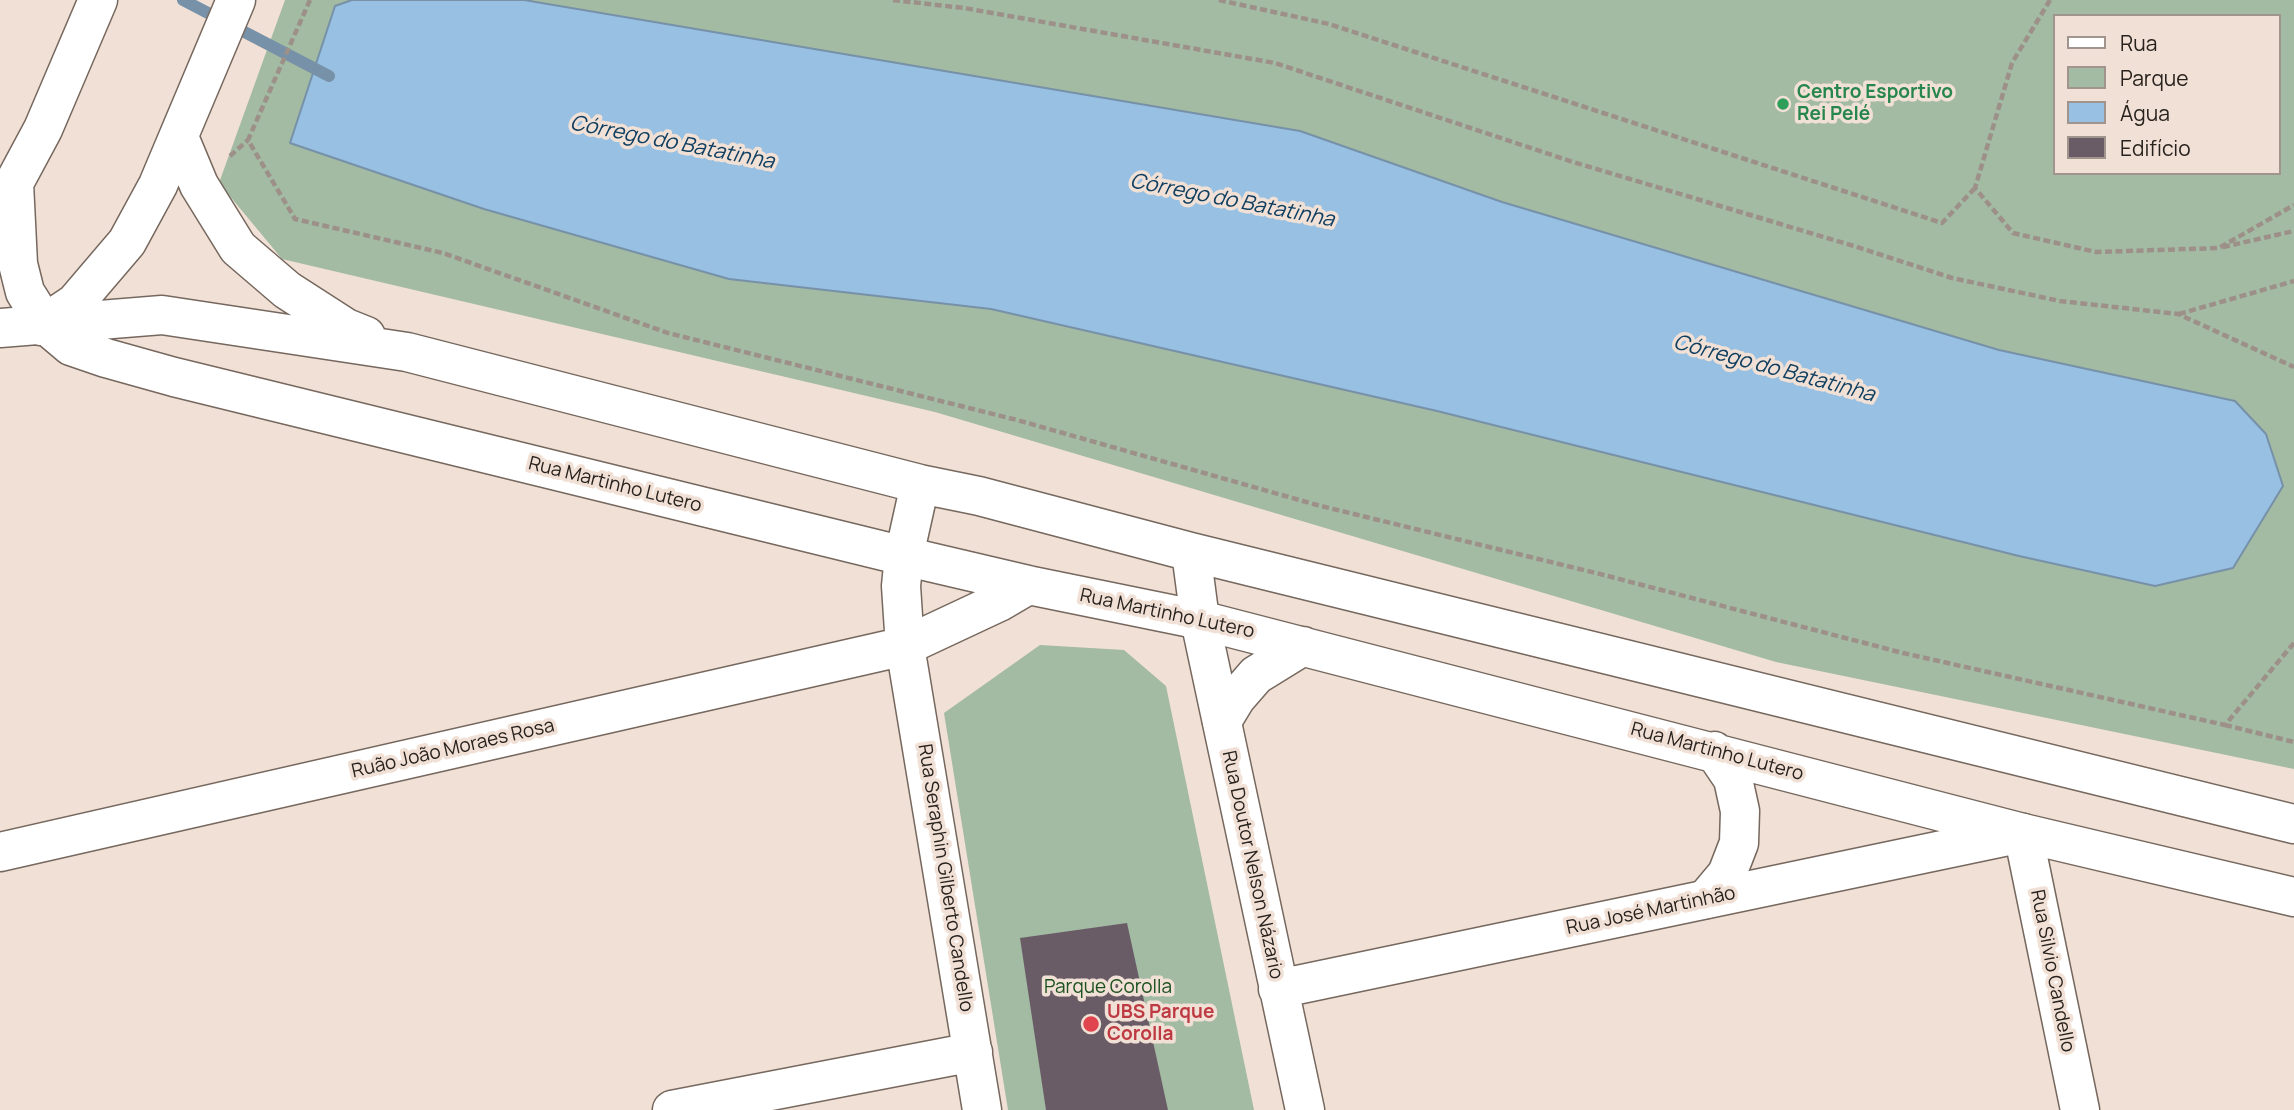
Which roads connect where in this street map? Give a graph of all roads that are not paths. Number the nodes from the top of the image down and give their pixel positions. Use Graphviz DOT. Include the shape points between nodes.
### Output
graph roads {
  1 [pos="98,0"];
  2 [pos="236,0"];
  3 [pos="184,126"];
  4 [pos="14,183"];
  5 [pos="0,221"];
  6 [pos="45,324"];
  7 [pos="0,328"];
  8 [pos="0,351"];
  9 [pos="407,352"];
  10 [pos="920,484"];
  11 [pos="1191,552"];
  12 [pos="904,556"];
  13 [pos="1028,584"];
  14 [pos="1200,620"];
  15 [pos="905,646"];
  16 [pos="1303,646"];
  17 [pos="1222,721"];
  18 [pos="1714,751"];
  19 [pos="2294,824"];
  20 [pos="2023,832"];
  21 [pos="0,852"];
  22 [pos="2294,897"];
  23 [pos="1706,899"];
  24 [pos="1278,989"];
  25 [pos="973,1052"];
  26 [pos="672,1110"];
  27 [pos="982,1110"];
  28 [pos="1305,1110"];
  29 [pos="2080,1110"];
  1 -- 4 [label="main road" via="43,129"];
  2 -- 3 [label="main road"];
  3 -- 6 [label="main road" via="128,242 75,303"];
  3 -- 9 [label="main road" via="199,185 238,248 287,290 346,328"];
  4 -- 5 [label="main road"];
  4 -- 6 [label="main road, Rua Martinho Lutero" via="18,264 25,292"];
  6 -- 7 [label="main road"];
  6 -- 8 [label="main road"];
  6 -- 9 [label="main road" via="162,315"];
  6 -- 12 [label="main road, Rua Martinho Lutero" via="71,346 174,377"];
  9 -- 10 [label="main road"];
  10 -- 11 [label="main road"];
  10 -- 12 [label="main road, Rua Seraphin Gilberto Candello"];
  11 -- 14 [label="main road, Rua Doutor Nelson Názario"];
  11 -- 19 [label="main road"];
  12 -- 13 [label="main road, Rua Martinho Lutero"];
  12 -- 15 [label="main road, Rua Seraphin Gilberto Candello"];
  13 -- 14 [label="main road, Rua Martinho Lutero"];
  13 -- 15 [label="main road, Ruão João Moraes Rosa"];
  14 -- 16 [label="main road, Rua Martinho Lutero"];
  14 -- 17 [label="main road, Rua Doutor Nelson Názario"];
  15 -- 21 [label="main road, Ruão João Moraes Rosa"];
  15 -- 25 [label="main road, Rua Seraphin Gilberto Candello"];
  16 -- 17 [label="main road" via="1256,675"];
  16 -- 18 [label="main road, Rua Martinho Lutero"];
  17 -- 24 [label="main road, Rua Doutor Nelson Názario"];
  18 -- 20 [label="main road, Rua Martinho Lutero"];
  18 -- 23 [label="main road" via="1732,779 1740,810 1739,843 1727,874"];
  20 -- 22 [label="main road, Rua Martinho Lutero"];
  20 -- 23 [label="main road, Rua José Martinhão"];
  20 -- 29 [label="main road, Rua Silvio Candello"];
  23 -- 24 [label="main road, Rua José Martinhão"];
  24 -- 28 [label="main road, Rua Doutor Nelson Názario"];
  25 -- 26 [label="main road"];
  25 -- 27 [label="main road, Rua Seraphin Gilberto Candello"];
}
